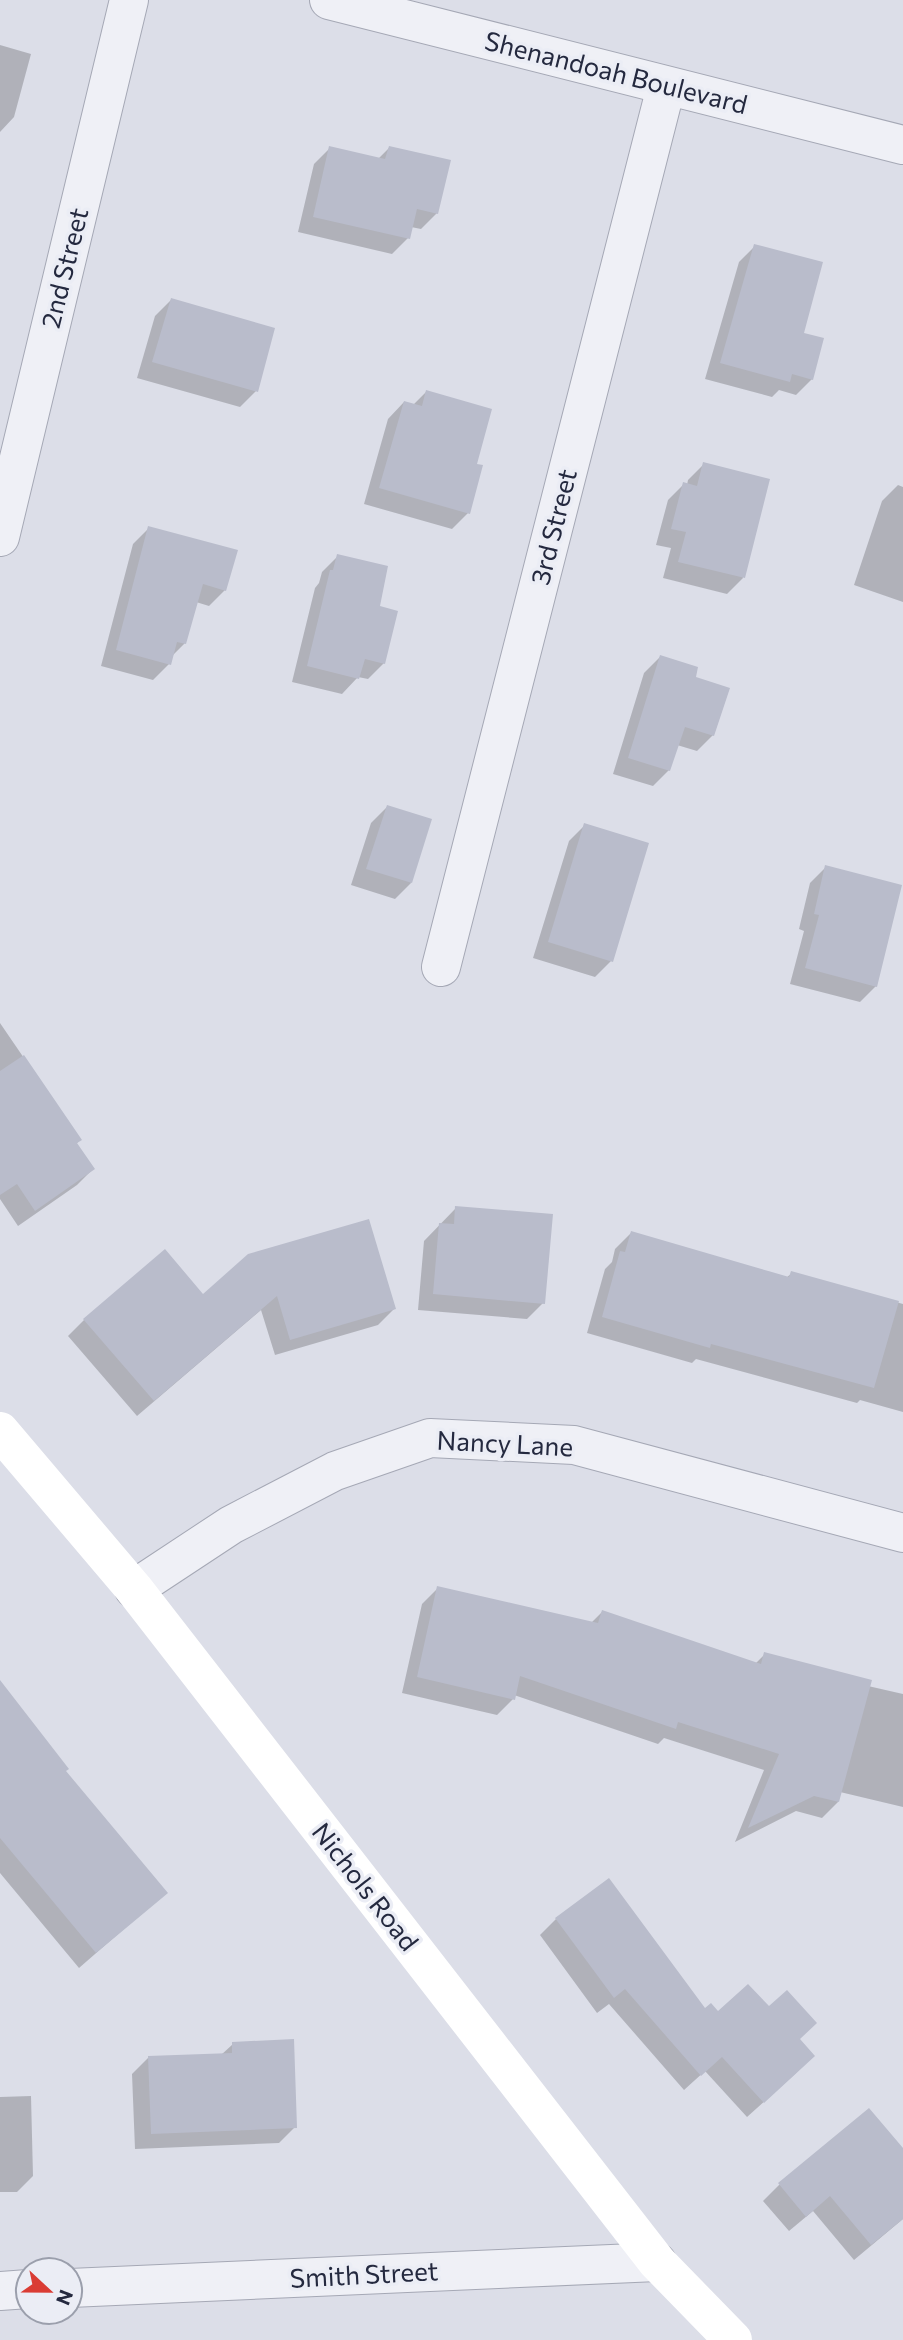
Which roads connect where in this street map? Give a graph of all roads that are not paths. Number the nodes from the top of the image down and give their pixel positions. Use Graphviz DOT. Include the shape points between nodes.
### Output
graph roads {
  1 [pos="129,0"];
  2 [pos="329,0"];
  3 [pos="666,87"];
  4 [pos="903,145"];
  5 [pos="0,537"];
  6 [pos="441,967"];
  7 [pos="0,1431"];
  8 [pos="903,1533"];
  9 [pos="134,1589"];
  10 [pos="657,2262"];
  11 [pos="84,2287"];
  12 [pos="733,2340"];
  1 -- 5 [label="street, 2nd Street"];
  2 -- 3 [label="street, Shenandoah Boulevard"];
  3 -- 4 [label="street, Shenandoah Boulevard"];
  3 -- 6 [label="street, 3rd Street"];
  7 -- 9 [label="street, Nichols Road"];
  8 -- 9 [label="street, Nancy Lane" via="574,1445 430,1438 335,1471 232,1525"];
  9 -- 10 [label="street, Nichols Road"];
  10 -- 11 [label="street, Smith Street"];
  10 -- 12 [label="street, Nichols Road"];
}
